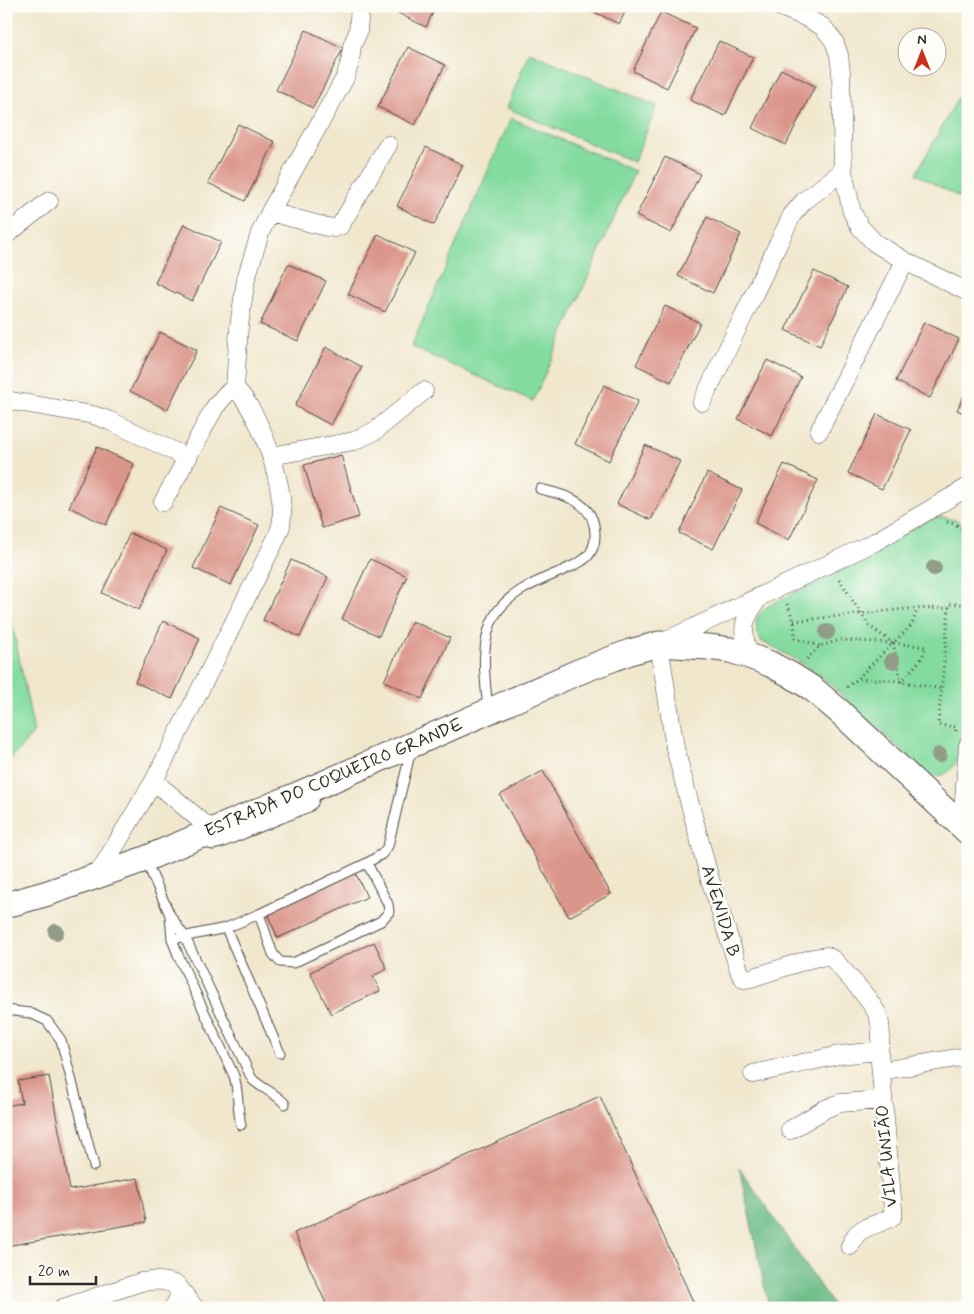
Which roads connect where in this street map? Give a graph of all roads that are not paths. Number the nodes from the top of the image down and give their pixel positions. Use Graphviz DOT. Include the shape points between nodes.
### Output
graph roads {
  1 [pos="360,6"];
  2 [pos="778,6"];
  3 [pos="388,145"];
  4 [pos="843,171"];
  5 [pos="49,201"];
  6 [pos="270,212"];
  7 [pos="6,235"];
  8 [pos="905,261"];
  9 [pos="968,292"];
  10 [pos="236,388"];
  11 [pos="424,391"];
  12 [pos="6,400"];
  13 [pos="702,402"];
  14 [pos="819,431"];
  15 [pos="271,456"];
  16 [pos="188,458"];
  17 [pos="968,487"];
  18 [pos="540,489"];
  19 [pos="163,502"];
  20 [pos="760,596"];
  21 [pos="659,644"];
  22 [pos="749,656"];
  23 [pos="489,712"];
  24 [pos="962,741"];
  25 [pos="413,745"];
  26 [pos="154,781"];
  27 [pos="965,829"];
  28 [pos="203,835"];
  29 [pos="145,858"];
  30 [pos="367,863"];
  31 [pos="97,876"];
  32 [pos="6,905"];
  33 [pos="259,914"];
  34 [pos="170,915"];
  35 [pos="226,928"];
  36 [pos="185,937"];
  37 [pos="172,939"];
  38 [pos="6,1010"];
  39 [pos="879,1051"];
  40 [pos="280,1053"];
  41 [pos="968,1056"];
  42 [pos="881,1071"];
  43 [pos="754,1074"];
  44 [pos="883,1100"];
  45 [pos="285,1104"];
  46 [pos="241,1125"];
  47 [pos="790,1130"];
  48 [pos="94,1166"];
  49 [pos="850,1246"];
  50 [pos="177,1285"];
  51 [pos="63,1308"];
  52 [pos="173,1308"];
  53 [pos="195,1308"];
  1 -- 6 [label="street" via="358,32 339,90"];
  2 -- 4 [label="street" via="823,27 834,41 841,72"];
  3 -- 6 [label="street" via="340,226 327,227"];
  4 -- 8 [label="street" via="852,212 860,227 875,243"];
  4 -- 13 [label="street" via="792,214"];
  5 -- 7 [label="street"];
  6 -- 10 [label="street" via="246,279 239,326"];
  8 -- 9 [label="street"];
  8 -- 14 [label="street"];
  10 -- 15 [label="street" via="264,436"];
  10 -- 16 [label="street" via="215,407"];
  11 -- 15 [label="street" via="375,431 354,441"];
  12 -- 16 [label="street" via="94,415"];
  15 -- 26 [label="street" via="282,500 281,526"];
  16 -- 19 [label="street"];
  17 -- 20 [label="street" via="875,542"];
  18 -- 23 [label="lane" via="572,498 584,507 593,518 594,546 588,557 575,565 521,590 505,602 495,616 488,632 485,654"];
  20 -- 21 [label="street"];
  20 -- 22 [label="street" via="744,626"];
  21 -- 22 [label="main road, ESTRADA DO COQUEIRO GRANDE" via="708,647"];
  21 -- 23 [label="main road, ESTRADA DO COQUEIRO GRANDE" via="603,662"];
  21 -- 39 [label="street, AVENIDA B" via="674,748 740,973 744,979 751,978 827,956 873,1003 882,1037"];
  22 -- 27 [label="main road, ESTRADA DO COQUEIRO GRANDE" via="770,664 812,689"];
  23 -- 25 [label="main road, ESTRADA DO COQUEIRO GRANDE"];
  24 -- 27 [label="street"];
  25 -- 28 [label="main road, ESTRADA DO COQUEIRO GRANDE"];
  25 -- 30 [label="lane" via="388,846"];
  26 -- 28 [label="street"];
  26 -- 31 [label="street"];
  28 -- 29 [label="main road, ESTRADA DO COQUEIRO GRANDE"];
  29 -- 31 [label="main road, ESTRADA DO COQUEIRO GRANDE"];
  29 -- 34 [label="lane"];
  30 -- 33 [label="lane"];
  30 -- 33 [label="lane" via="389,912 381,921 293,963 280,962 273,954"];
  31 -- 32 [label="main road, ESTRADA DO COQUEIRO GRANDE"];
  33 -- 35 [label="lane"];
  34 -- 36 [label="lane"];
  34 -- 37 [label="lane"];
  35 -- 36 [label="lane"];
  35 -- 40 [label="lane"];
  36 -- 37 [label="lane"];
  36 -- 45 [label="lane" via="252,1079"];
  37 -- 46 [label="lane" via="234,1076"];
  38 -- 48 [label="lane" via="30,1013 47,1021 61,1040"];
  39 -- 42 [label="street, VILA UNIÃO"];
  39 -- 43 [label="street" via="839,1055"];
  41 -- 42 [label="street"];
  42 -- 44 [label="street, VILA UNIÃO"];
  44 -- 47 [label="street" via="840,1103"];
  44 -- 49 [label="street, VILA UNIÃO" via="893,1216 863,1229"];
  50 -- 51 [label="street" via="165,1280 141,1282"];
  50 -- 52 [label="street" via="179,1297"];
  50 -- 53 [label="street"];
}
